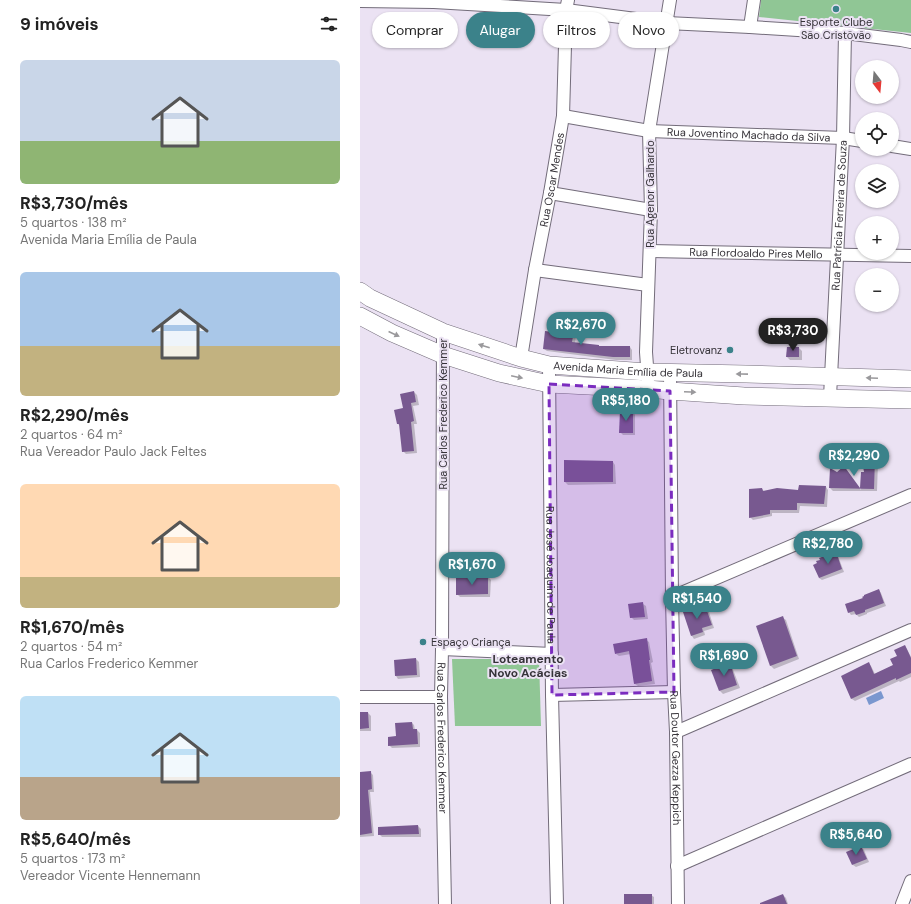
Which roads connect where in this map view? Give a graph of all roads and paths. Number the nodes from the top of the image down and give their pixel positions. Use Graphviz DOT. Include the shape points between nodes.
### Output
graph roads {
  1 [pos="670,0"];
  2 [pos="754,0"];
  3 [pos="360,1"];
  4 [pos="434,1"];
  5 [pos="567,5"];
  6 [pos="668,12"];
  7 [pos="618,14"];
  8 [pos="679,24"];
  9 [pos="750,27"];
  10 [pos="845,33"];
  11 [pos="911,42"];
  12 [pos="663,48"];
  13 [pos="563,116"];
  14 [pos="650,131"];
  15 [pos="843,138"];
  16 [pos="855,140"];
  17 [pos="899,147"];
  18 [pos="911,149"];
  19 [pos="550,193"];
  20 [pos="651,210"];
  21 [pos="650,251"];
  22 [pos="837,255"];
  23 [pos="911,256"];
  24 [pos="535,270"];
  25 [pos="648,285"];
  26 [pos="360,291"];
  27 [pos="360,316"];
  28 [pos="443,332"];
  29 [pos="442,355"];
  30 [pos="520,358"];
  31 [pos="549,365"];
  32 [pos="670,372"];
  33 [pos="831,376"];
  34 [pos="911,379"];
  35 [pos="648,380"];
  36 [pos="549,384"];
  37 [pos="670,391"];
  38 [pos="830,397"];
  39 [pos="911,400"];
  40 [pos="911,495"];
  41 [pos="672,597"];
  42 [pos="911,630"];
  43 [pos="442,649"];
  44 [pos="552,654"];
  45 [pos="674,692"];
  46 [pos="552,695"];
  47 [pos="360,697"];
  48 [pos="440,697"];
  49 [pos="676,732"];
  50 [pos="911,764"];
  51 [pos="677,866"];
  52 [pos="911,881"];
  53 [pos="905,900"];
  54 [pos="445,904"];
  55 [pos="557,904"];
  56 [pos="678,904"];
  57 [pos="892,904"];
  1 -- 6 [label="street, Rua Agenor Galhardo"];
  2 -- 9 [label="street"];
  3 -- 4 [label="street"];
  4 -- 5 [label="street"];
  5 -- 7 [label="street"];
  5 -- 13 [label="street, Rua Oscar Mendes"];
  8 -- 9 [label="street"];
  9 -- 10 [label="street"];
  10 -- 11 [label="street"];
  10 -- 15 [label="street, Rua Patrícia Ferreira de Souza"];
  12 -- 14 [label="street, Rua Agenor Galhardo"];
  13 -- 14 [label="street, Rua Joventino Machado da Silva"];
  13 -- 19 [label="street, Rua Oscar Mendes"];
  14 -- 15 [label="street, Rua Joventino Machado da Silva"];
  14 -- 20 [label="street, Rua Agenor Galhardo"];
  15 -- 16 [label="street, Rua Joventino Machado da Silva"];
  15 -- 22 [label="street, Rua Patrícia Ferreira de Souza"];
  17 -- 18 [label="street"];
  19 -- 20 [label="street"];
  19 -- 24 [label="street, Rua Oscar Mendes"];
  20 -- 21 [label="street, Rua Agenor Galhardo"];
  21 -- 22 [label="street, Rua Flordoaldo Pires Mello"];
  21 -- 25 [label="street, Rua Agenor Galhardo"];
  22 -- 23 [label="street, Rua Flordoaldo Pires Mello"];
  22 -- 33 [label="street, Rua Patrícia Ferreira de Souza"];
  24 -- 25 [label="street"];
  24 -- 30 [label="street, Rua Oscar Mendes"];
  25 -- 35 [label="street, Rua Agenor Galhardo"];
  26 -- 28 [label="main road, Avenida Maria Emília de Paula"];
  27 -- 29 [label="main road, Avenida Maria Emília de Paula, one-way"];
  28 -- 29 [label="street, Rua Carlos Frederico Kemmer"];
  30 -- 28 [label="main road, Avenida Maria Emília de Paula, one-way"];
  29 -- 36 [label="main road, Avenida Maria Emília de Paula, one-way" via="499,373"];
  29 -- 43 [label="street, Rua Carlos Frederico Kemmer"];
  30 -- 31 [label="main road, Avenida Maria Emília de Paula"];
  31 -- 35 [label="main road, Avenida Maria Emília de Paula"];
  31 -- 36 [label="street, Rua José Joaquim de Paula"];
  33 -- 32 [label="main road, Avenida Maria Emília de Paula, one-way"];
  32 -- 35 [label="main road, Avenida Maria Emília de Paula"];
  32 -- 37 [label="street, Rua Doutor Gezza Keppich"];
  34 -- 33 [label="main road, Avenida Maria Emília de Paula, one-way"];
  33 -- 38 [label="street, Rua Patrícia Ferreira de Souza"];
  35 -- 36 [label="main road, Avenida Maria Emília de Paula"];
  35 -- 37 [label="main road, Avenida Maria Emília de Paula"];
  36 -- 44 [label="street, Rua José Joaquim de Paula"];
  37 -- 38 [label="main road, Avenida Maria Emília de Paula, one-way" via="744,396"];
  37 -- 41 [label="street, Rua Doutor Gezza Keppich"];
  38 -- 39 [label="main road, Avenida Maria Emília de Paula"];
  40 -- 41 [label="street"];
  41 -- 45 [label="street, Rua Doutor Gezza Keppich"];
  42 -- 49 [label="street"];
  43 -- 44 [label="street"];
  43 -- 48 [label="street, Rua Carlos Frederico Kemmer"];
  44 -- 46 [label="street, Rua José Joaquim de Paula"];
  45 -- 46 [label="street"];
  45 -- 49 [label="street, Rua Doutor Gezza Keppich"];
  46 -- 55 [label="street, Rua José Joaquim de Paula"];
  47 -- 48 [label="street"];
  48 -- 54 [label="street, Rua Carlos Frederico Kemmer"];
  49 -- 51 [label="street, Rua Doutor Gezza Keppich"];
  50 -- 51 [label="street"];
  51 -- 56 [label="street, Rua Doutor Gezza Keppich"];
  52 -- 53 [label="street"];
  53 -- 57 [label="street"];
}
